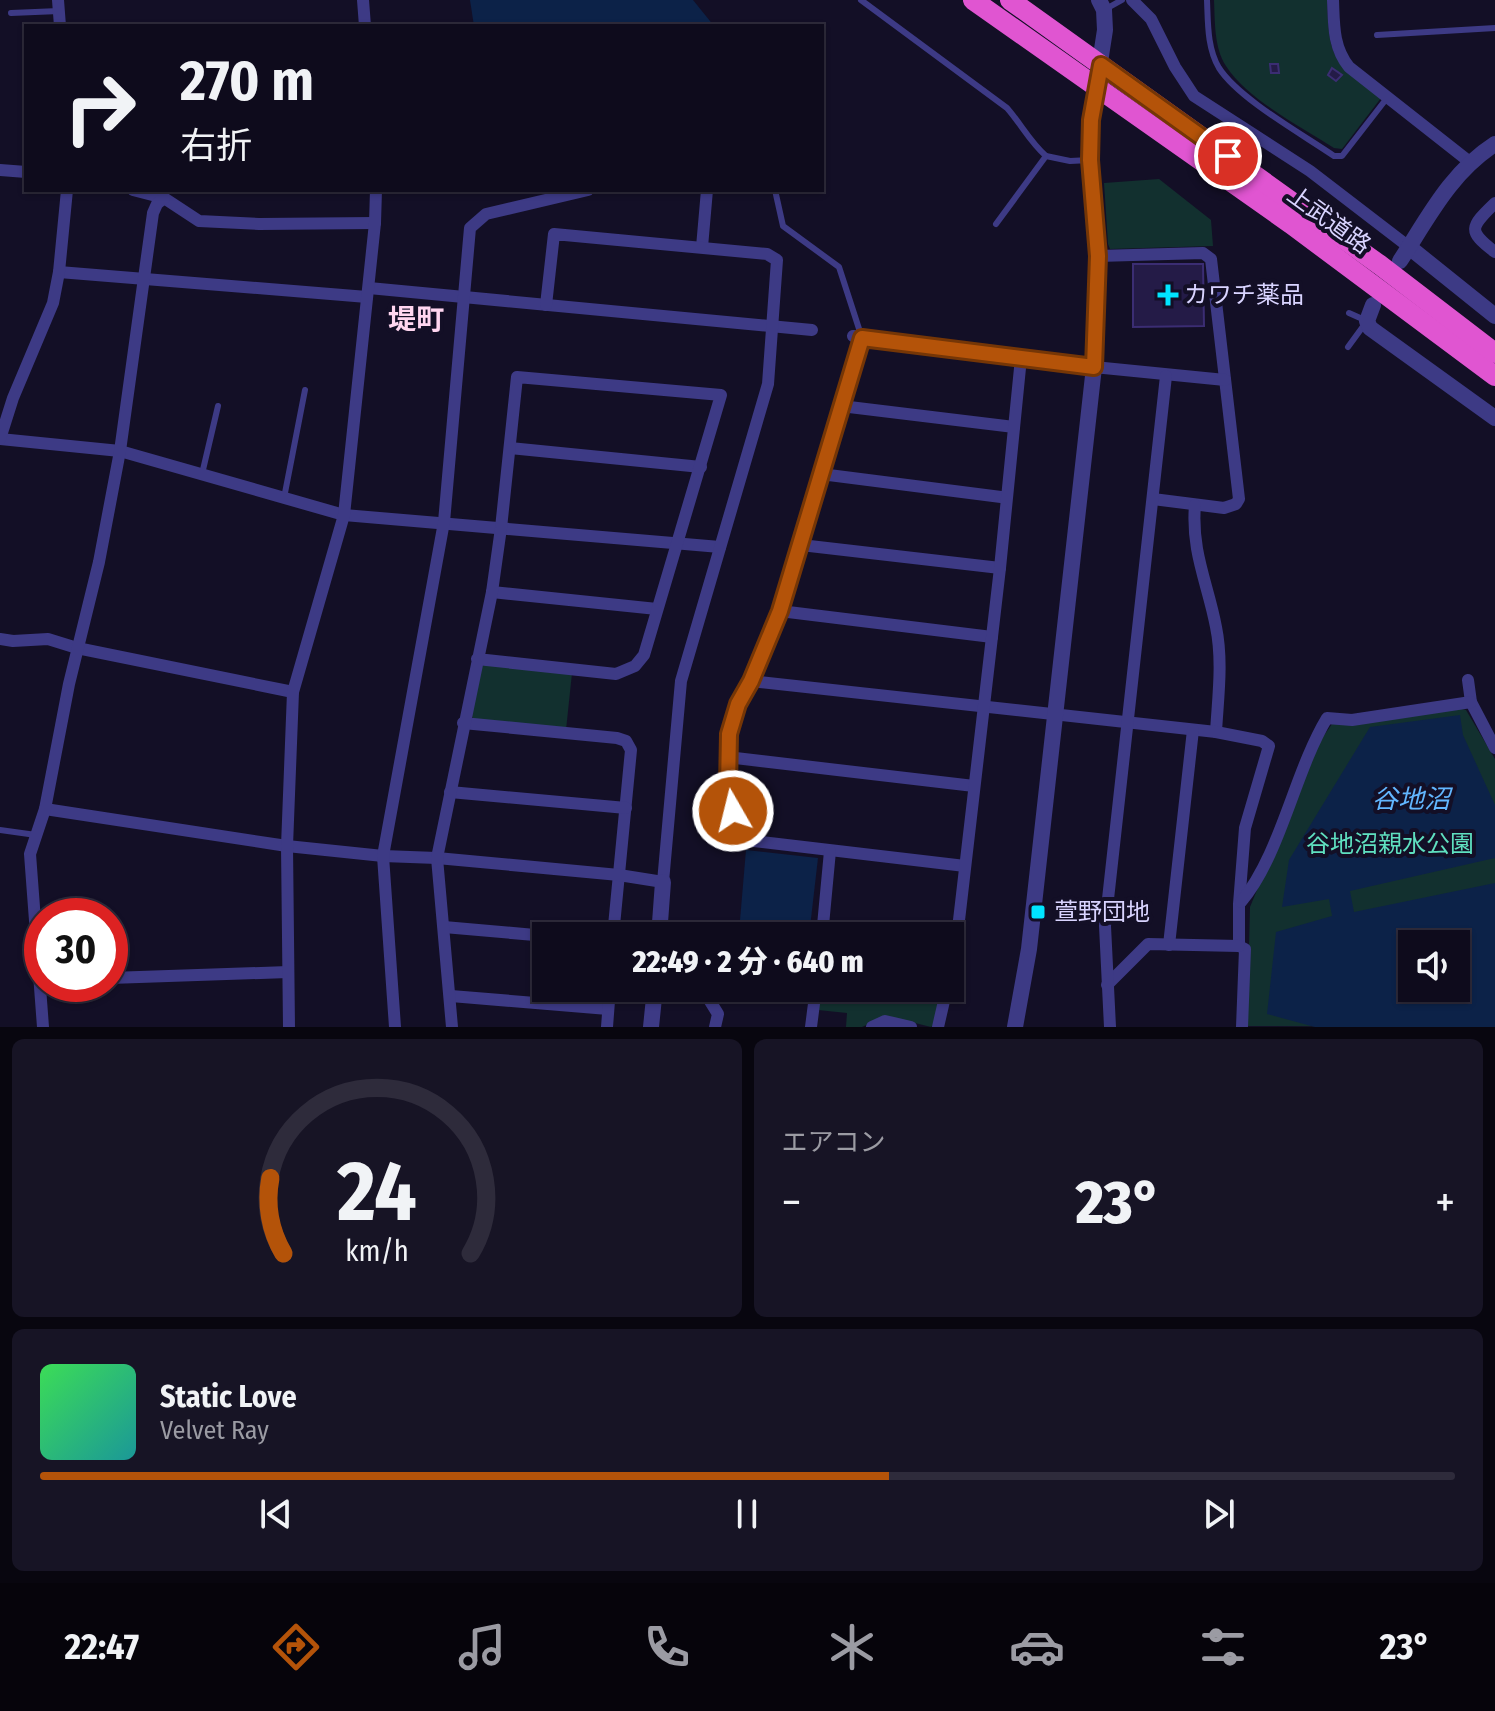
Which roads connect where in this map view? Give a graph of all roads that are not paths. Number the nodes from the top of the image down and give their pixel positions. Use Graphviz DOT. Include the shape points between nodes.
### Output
graph roads {
  1 [pos="363,0"];
  2 [pos="861,0"];
  3 [pos="973,0"];
  4 [pos="1010,0"];
  5 [pos="1122,0"];
  6 [pos="1207,0"];
  7 [pos="1333,0"];
  8 [pos="1141,3"];
  9 [pos="1101,5"];
  10 [pos="58,6"];
  11 [pos="11,13"];
  12 [pos="365,24"];
  13 [pos="1495,28"];
  14 [pos="1377,35"];
  15 [pos="1101,65"];
  16 [pos="1097,90"];
  17 [pos="1388,98"];
  18 [pos="1495,144"];
  19 [pos="1046,156"];
  20 [pos="1090,160"];
  21 [pos="1471,163"];
  22 [pos="0,170"];
  23 [pos="24,172"];
  24 [pos="67,192"];
  25 [pos="141,192"];
  26 [pos="376,192"];
  27 [pos="580,192"];
  28 [pos="707,192"];
  29 [pos="775,192"];
  30 [pos="164,198"];
  31 [pos="1495,203"];
  32 [pos="375,223"];
  33 [pos="996,224"];
  34 [pos="702,247"];
  35 [pos="1495,252"];
  36 [pos="1405,254"];
  37 [pos="1098,256"];
  38 [pos="59,272"];
  39 [pos="143,280"];
  40 [pos="368,293"];
  41 [pos="462,297"];
  42 [pos="546,305"];
  43 [pos="1349,313"];
  44 [pos="1370,313"];
  45 [pos="1495,316"];
  46 [pos="774,327"];
  47 [pos="812,330"];
  48 [pos="857,337"];
  49 [pos="1348,347"];
  50 [pos="1495,353"];
  51 [pos="1021,358"];
  52 [pos="1094,367"];
  53 [pos="1166,376"];
  54 [pos="1495,376"];
  55 [pos="1225,380"];
  56 [pos="305,390"];
  57 [pos="218,406"];
  58 [pos="841,406"];
  59 [pos="1495,418"];
  60 [pos="1014,427"];
  61 [pos="0,439"];
  62 [pos="510,448"];
  63 [pos="120,451"];
  64 [pos="701,467"];
  65 [pos="202,474"];
  66 [pos="821,474"];
  67 [pos="1001,497"];
  68 [pos="284,498"];
  69 [pos="1153,499"];
  70 [pos="1195,505"];
  71 [pos="344,515"];
  72 [pos="444,522"];
  73 [pos="501,528"];
  74 [pos="678,543"];
  75 [pos="801,545"];
  76 [pos="720,547"];
  77 [pos="1000,568"];
  78 [pos="492,592"];
  79 [pos="657,609"];
  80 [pos="780,611"];
  81 [pos="992,637"];
  82 [pos="0,639"];
  83 [pos="77,648"];
  84 [pos="477,659"];
  85 [pos="1468,680"];
  86 [pos="751,681"];
  87 [pos="293,692"];
  88 [pos="1471,702"];
  89 [pos="984,707"];
  90 [pos="1054,715"];
  91 [pos="463,723"];
  92 [pos="1128,723"];
  93 [pos="1193,730"];
  94 [pos="1216,732"];
  95 [pos="1495,748"];
  96 [pos="727,757"];
  97 [pos="974,786"];
  98 [pos="450,792"];
  99 [pos="626,808"];
  100 [pos="45,809"];
  101 [pos="0,830"];
  102 [pos="36,835"];
  103 [pos="287,846"];
  104 [pos="830,851"];
  105 [pos="383,856"];
  106 [pos="437,858"];
  107 [pos="965,866"];
  108 [pos="619,875"];
  109 [pos="663,882"];
  110 [pos="34,898"];
  111 [pos="1239,904"];
  112 [pos="614,922"];
  113 [pos="660,922"];
  114 [pos="823,922"];
  115 [pos="957,922"];
  116 [pos="444,927"];
  117 [pos="532,935"];
  118 [pos="1169,945"];
  119 [pos="1239,946"];
  120 [pos="288,972"];
  121 [pos="128,977"];
  122 [pos="1107,985"];
  123 [pos="451,996"];
  124 [pos="42,1002"];
  125 [pos="609,1002"];
  126 [pos="654,1002"];
  127 [pos="711,1002"];
  128 [pos="814,1002"];
  129 [pos="944,1002"];
  130 [pos="608,1009"];
  131 [pos="43,1027"];
  132 [pos="289,1027"];
  133 [pos="395,1027"];
  134 [pos="452,1027"];
  135 [pos="607,1027"];
  136 [pos="651,1027"];
  137 [pos="715,1027"];
  138 [pos="811,1027"];
  139 [pos="872,1027"];
  140 [pos="911,1027"];
  141 [pos="938,1027"];
  142 [pos="1015,1027"];
  143 [pos="1110,1027"];
  144 [pos="1242,1027"];
  1 -- 12 [label="street"];
  2 -- 19 [label="lane" via="1007,108"];
  3 -- 16 [label="highway, 上武道路"];
  4 -- 15 [label="highway, 上武道路"];
  5 -- 9 [label="lane"];
  6 -- 17 [label="lane" via="1208,37 1219,67 1247,96 1334,156 1342,156"];
  7 -- 17 [label="street" via="1340,56"];
  8 -- 36 [label="street" via="1194,96 1310,171"];
  9 -- 15 [label="street" via="1106,20"];
  10 -- 11 [label="lane"];
  13 -- 14 [label="lane"];
  15 -- 16 [label="street"];
  15 -- 50 [label="highway, 上武道路"];
  16 -- 20 [label="street"];
  16 -- 54 [label="highway, 上武道路" via="1291,224"];
  17 -- 21 [label="street"];
  18 -- 21 [label="street"];
  19 -- 20 [label="lane"];
  19 -- 33 [label="lane"];
  20 -- 37 [label="street"];
  21 -- 36 [label="street" via="1444,191"];
  22 -- 23 [label="street"];
  24 -- 38 [label="street"];
  25 -- 30 [label="street"];
  26 -- 32 [label="street"];
  27 -- 41 [label="street" via="486,214 470,228"];
  28 -- 34 [label="street"];
  29 -- 48 [label="lane" via="783,226 839,267"];
  30 -- 32 [label="street" via="199,221"];
  30 -- 39 [label="street" via="153,213"];
  31 -- 35 [label="street" via="1475,232"];
  32 -- 40 [label="street"];
  34 -- 42 [label="street" via="554,234"];
  34 -- 46 [label="street" via="767,254 777,260"];
  36 -- 45 [label="street"];
  37 -- 52 [label="street"];
  37 -- 55 [label="street" via="1203,253 1211,259"];
  38 -- 39 [label="street"];
  38 -- 61 [label="street" via="53,303"];
  39 -- 40 [label="street"];
  39 -- 63 [label="street"];
  40 -- 41 [label="street"];
  40 -- 71 [label="street"];
  41 -- 42 [label="street"];
  41 -- 72 [label="street"];
  42 -- 46 [label="street"];
  43 -- 44 [label="lane"];
  44 -- 49 [label="lane"];
  44 -- 59 [label="street" via="1370,328"];
  46 -- 47 [label="street"];
  46 -- 76 [label="street" via="768,384"];
  48 -- 51 [label="street"];
  48 -- 58 [label="street"];
  51 -- 52 [label="street"];
  51 -- 60 [label="street"];
  52 -- 53 [label="street"];
  52 -- 90 [label="street"];
  53 -- 55 [label="street"];
  53 -- 69 [label="street"];
  55 -- 70 [label="street" via="1239,499 1224,508"];
  56 -- 68 [label="lane"];
  57 -- 65 [label="lane"];
  58 -- 60 [label="street"];
  58 -- 66 [label="street"];
  60 -- 77 [label="street"];
  61 -- 63 [label="street"];
  62 -- 64 [label="street"];
  62 -- 64 [label="street" via="517,377 721,395"];
  62 -- 73 [label="street"];
  63 -- 65 [label="street"];
  63 -- 83 [label="street"];
  64 -- 74 [label="street"];
  65 -- 68 [label="street"];
  66 -- 67 [label="street"];
  66 -- 75 [label="street"];
  68 -- 71 [label="street"];
  69 -- 70 [label="street"];
  69 -- 92 [label="street"];
  70 -- 94 [label="street" via="1199,567 1216,627"];
  71 -- 72 [label="street"];
  71 -- 87 [label="street"];
  72 -- 73 [label="street"];
  72 -- 105 [label="street"];
  73 -- 74 [label="street"];
  73 -- 78 [label="street"];
  74 -- 76 [label="street"];
  74 -- 79 [label="street"];
  75 -- 77 [label="street"];
  75 -- 80 [label="street"];
  76 -- 109 [label="street" via="681,681"];
  77 -- 81 [label="street"];
  78 -- 79 [label="street"];
  78 -- 84 [label="street"];
  79 -- 84 [label="street" via="644,655 635,666 616,674"];
  80 -- 81 [label="street"];
  80 -- 86 [label="street"];
  81 -- 89 [label="street"];
  82 -- 83 [label="street" via="48,639"];
  83 -- 87 [label="street"];
  83 -- 100 [label="street"];
  84 -- 91 [label="street"];
  85 -- 88 [label="street"];
  86 -- 89 [label="street"];
  86 -- 96 [label="street" via="738,704"];
  87 -- 103 [label="street"];
  88 -- 95 [label="street"];
  88 -- 111 [label="street" via="1352,720 1327,718 1269,853"];
  89 -- 90 [label="street"];
  89 -- 97 [label="street"];
  90 -- 92 [label="street"];
  90 -- 142 [label="street" via="1029,949"];
  91 -- 98 [label="street"];
  91 -- 99 [label="street" via="626,741 631,750"];
  92 -- 93 [label="street"];
  92 -- 122 [label="street" via="1105,926"];
  93 -- 94 [label="street"];
  93 -- 118 [label="street"];
  94 -- 111 [label="street" via="1269,746 1245,828"];
  96 -- 97 [label="street"];
  96 -- 104 [label="street" via="738,834 745,840"];
  97 -- 107 [label="street"];
  98 -- 99 [label="street"];
  98 -- 106 [label="street"];
  99 -- 108 [label="street"];
  100 -- 102 [label="street"];
  100 -- 103 [label="street"];
  101 -- 102 [label="lane"];
  102 -- 110 [label="street" via="30,854"];
  103 -- 105 [label="street"];
  103 -- 120 [label="street"];
  104 -- 107 [label="street"];
  104 -- 114 [label="street"];
  105 -- 106 [label="street"];
  105 -- 133 [label="street"];
  106 -- 108 [label="street"];
  106 -- 116 [label="street"];
  107 -- 115 [label="street"];
  108 -- 109 [label="street"];
  108 -- 112 [label="street"];
  109 -- 113 [label="street"];
  111 -- 119 [label="street"];
  116 -- 117 [label="street"];
  116 -- 123 [label="street"];
  118 -- 119 [label="street"];
  118 -- 122 [label="street" via="1148,944"];
  119 -- 144 [label="street" via="1245,949"];
  120 -- 121 [label="street"];
  120 -- 132 [label="street"];
  122 -- 143 [label="street"];
  123 -- 130 [label="street"];
  123 -- 134 [label="street"];
  124 -- 131 [label="street"];
  125 -- 130 [label="street"];
  126 -- 136 [label="street"];
  127 -- 137 [label="street" via="718,1014"];
  128 -- 138 [label="street"];
  129 -- 141 [label="street"];
  130 -- 135 [label="street"];
  139 -- 140 [label="street" via="885,1021"];
}
